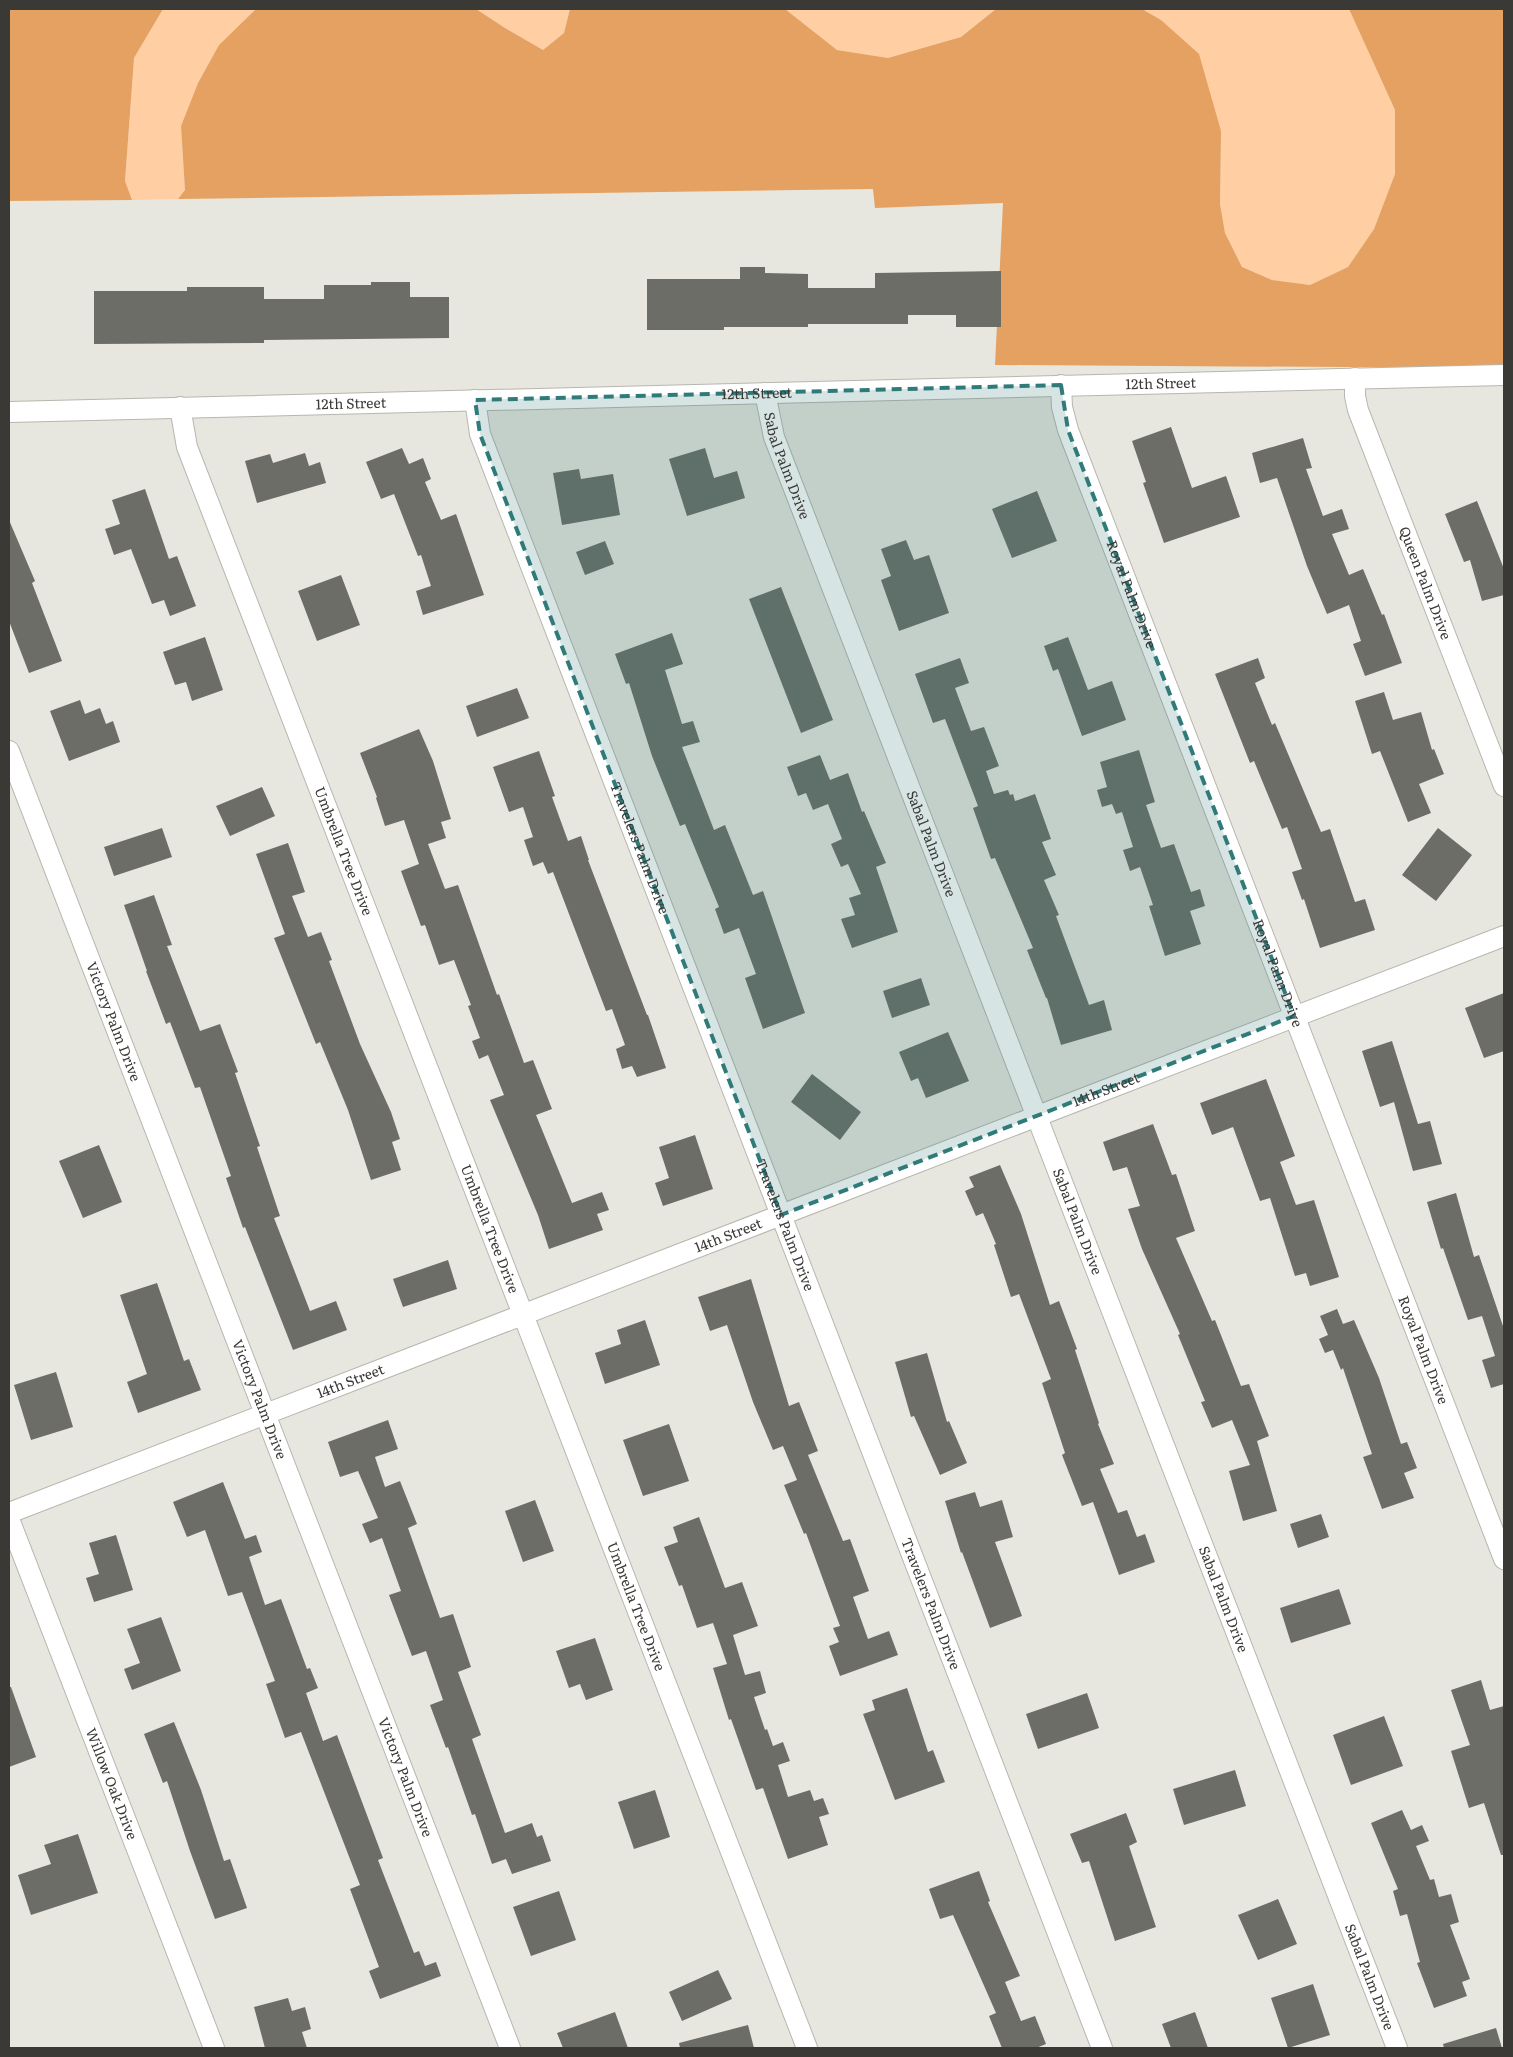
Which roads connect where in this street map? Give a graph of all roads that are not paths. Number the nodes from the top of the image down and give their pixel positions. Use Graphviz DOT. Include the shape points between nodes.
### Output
graph roads {
  1 [pos="1504,375"];
  2 [pos="1355,378"];
  3 [pos="1061,385"];
  4 [pos="765,393"];
  5 [pos="475,400"];
  6 [pos="180,407"];
  7 [pos="9,412"];
  8 [pos="9,751"];
  9 [pos="1504,786"];
  10 [pos="1504,936"];
  11 [pos="1294,1016"];
  12 [pos="1037,1116"];
  13 [pos="781,1215"];
  14 [pos="523,1314"];
  15 [pos="265,1414"];
  16 [pos="9,1513"];
  17 [pos="9,1518"];
  18 [pos="1504,1559"];
  19 [pos="214,2048"];
  20 [pos="510,2048"];
  21 [pos="807,2048"];
  22 [pos="1102,2048"];
  23 [pos="1397,2048"];
  1 -- 2 [label="street, 12th Street"];
  2 -- 3 [label="street, 12th Street"];
  2 -- 9 [label="street, Queen Palm Drive" via="1358,410"];
  3 -- 4 [label="street, 12th Street"];
  3 -- 11 [label="street, Royal Palm Drive" via="1068,430"];
  4 -- 5 [label="street, 12th Street"];
  4 -- 12 [label="street, Sabal Palm Drive" via="774,438"];
  5 -- 6 [label="street, 12th Street"];
  5 -- 13 [label="street, Travelers Palm Drive" via="480,434"];
  6 -- 7 [label="street, 12th Street"];
  6 -- 14 [label="street, Umbrella Tree Drive" via="187,446"];
  8 -- 15 [label="street, Victory Palm Drive"];
  10 -- 11 [label="street, 14th Street"];
  11 -- 12 [label="street, 14th Street"];
  11 -- 18 [label="street, Royal Palm Drive"];
  12 -- 13 [label="street, 14th Street"];
  12 -- 23 [label="street, Sabal Palm Drive"];
  13 -- 14 [label="street, 14th Street"];
  13 -- 22 [label="street, Travelers Palm Drive"];
  14 -- 15 [label="street, 14th Street"];
  14 -- 21 [label="street, Umbrella Tree Drive"];
  15 -- 16 [label="street, 14th Street"];
  15 -- 20 [label="street, Victory Palm Drive"];
  17 -- 19 [label="street, Willow Oak Drive"];
}
